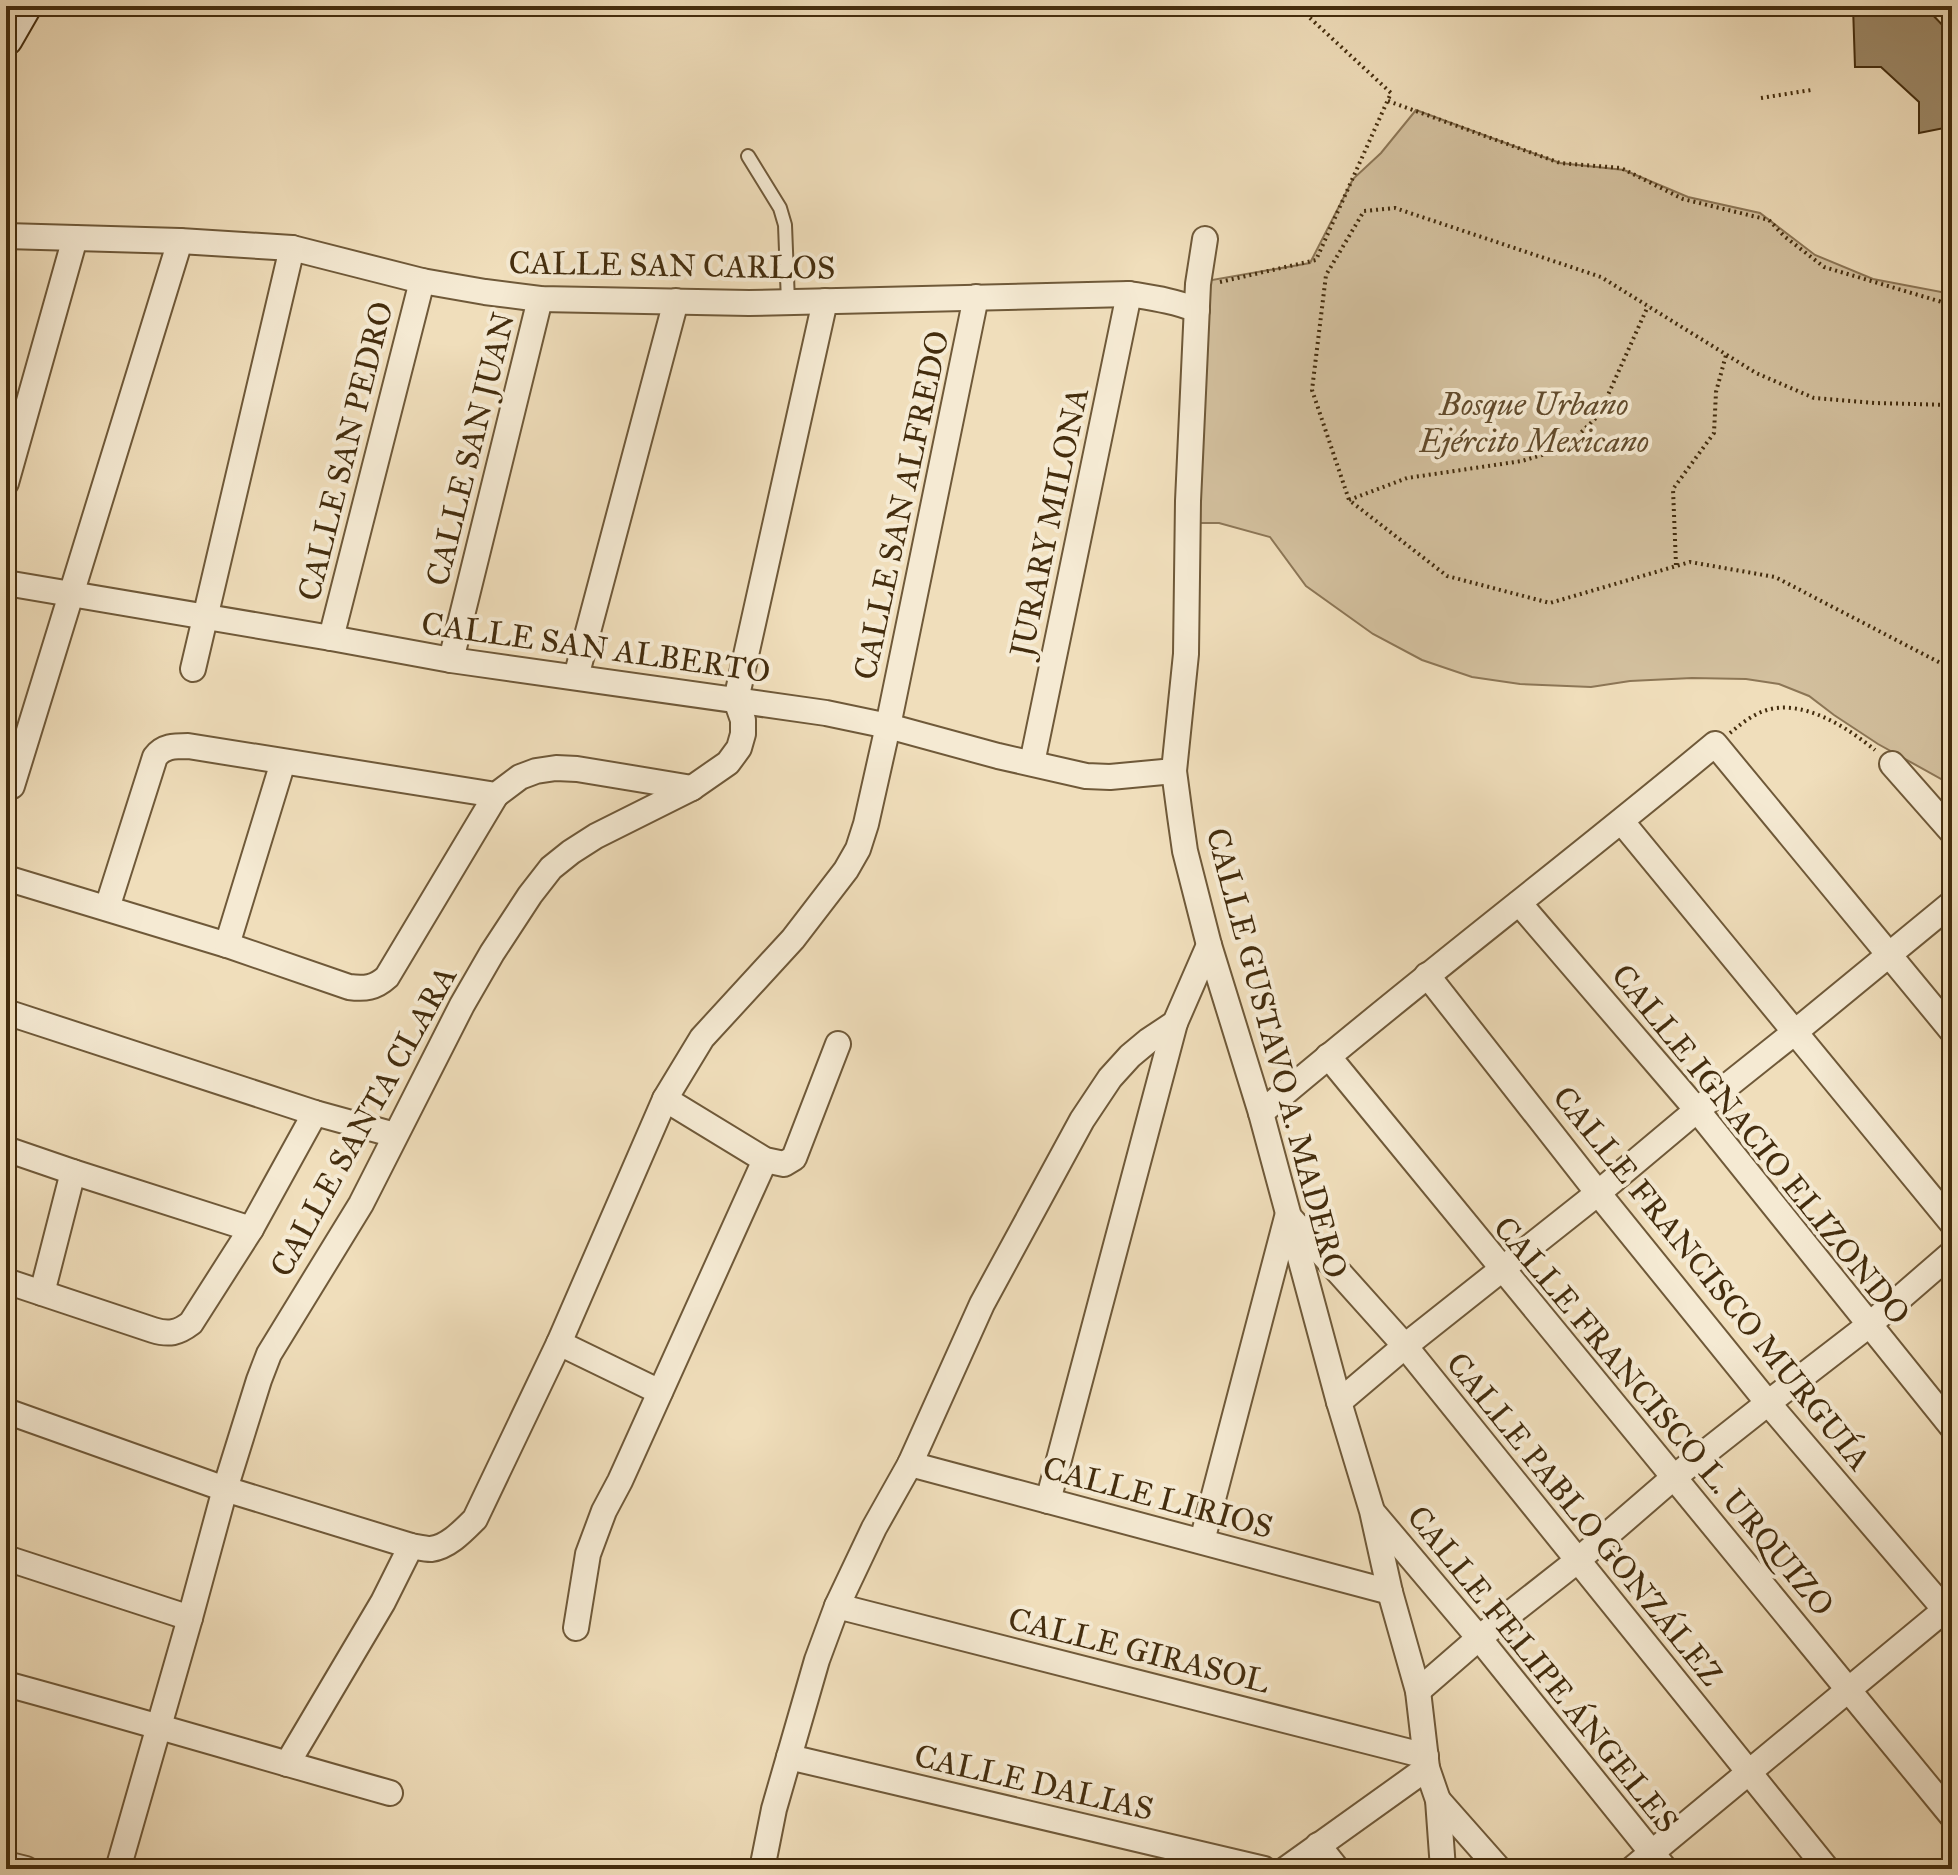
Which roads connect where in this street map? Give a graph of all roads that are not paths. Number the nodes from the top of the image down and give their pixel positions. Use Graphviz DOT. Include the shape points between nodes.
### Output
graph roads {
  1 [pos="25,6"];
  2 [pos="6,39"];
  3 [pos="748,156"];
  4 [pos="6,236"];
  5 [pos="75,238"];
  6 [pos="1205,239"];
  7 [pos="180,241"];
  8 [pos="292,248"];
  9 [pos="422,281"];
  10 [pos="1129,294"];
  11 [pos="976,297"];
  12 [pos="540,299"];
  13 [pos="676,301"];
  14 [pos="825,301"];
  15 [pos="788,302"];
  16 [pos="1197,310"];
  17 [pos="6,483"];
  18 [pos="6,583"];
  19 [pos="72,593"];
  20 [pos="207,617"];
  21 [pos="331,638"];
  22 [pos="451,660"];
  23 [pos="193,669"];
  24 [pos="576,677"];
  25 [pos="736,700"];
  26 [pos="888,726"];
  27 [pos="283,762"];
  28 [pos="1032,763"];
  29 [pos="1892,764"];
  30 [pos="1174,771"];
  31 [pos="12,786"];
  32 [pos="692,788"];
  33 [pos="496,795"];
  34 [pos="1622,822"];
  35 [pos="1952,832"];
  36 [pos="6,878"];
  37 [pos="1519,903"];
  38 [pos="1952,903"];
  39 [pos="107,908"];
  40 [pos="227,945"];
  41 [pos="1209,945"];
  42 [pos="1888,956"];
  43 [pos="1427,975"];
  44 [pos="6,1012"];
  45 [pos="1175,1023"];
  46 [pos="1952,1031"];
  47 [pos="1795,1032"];
  48 [pos="838,1044"];
  49 [pos="1328,1056"];
  50 [pos="665,1099"];
  51 [pos="1697,1110"];
  52 [pos="315,1113"];
  53 [pos="1261,1113"];
  54 [pos="395,1135"];
  55 [pos="6,1149"];
  56 [pos="765,1160"];
  57 [pos="73,1172"];
  58 [pos="1598,1193"];
  59 [pos="1288,1215"];
  60 [pos="1952,1223"];
  61 [pos="251,1229"];
  62 [pos="1952,1253"];
  63 [pos="1502,1270"];
  64 [pos="6,1281"];
  65 [pos="42,1293"];
  66 [pos="1869,1325"];
  67 [pos="559,1343"];
  68 [pos="1405,1346"];
  69 [pos="660,1392"];
  70 [pos="1339,1402"];
  71 [pos="1768,1403"];
  72 [pos="6,1411"];
  73 [pos="1952,1427"];
  74 [pos="910,1464"];
  75 [pos="1673,1478"];
  76 [pos="225,1489"];
  77 [pos="1048,1501"];
  78 [pos="1372,1511"];
  79 [pos="1202,1541"];
  80 [pos="411,1546"];
  81 [pos="6,1558"];
  82 [pos="1577,1561"];
  83 [pos="1390,1592"];
  84 [pos="837,1606"];
  85 [pos="1950,1611"];
  86 [pos="190,1618"];
  87 [pos="576,1628"];
  88 [pos="1479,1638"];
  89 [pos="6,1684"];
  90 [pos="1849,1689"];
  91 [pos="1418,1691"];
  92 [pos="159,1725"];
  93 [pos="789,1757"];
  94 [pos="1426,1762"];
  95 [pos="287,1764"];
  96 [pos="1747,1772"];
  97 [pos="390,1793"];
  98 [pos="1438,1800"];
  99 [pos="1952,1816"];
  100 [pos="1318,1845"];
  101 [pos="1658,1861"];
  102 [pos="6,1864"];
  103 [pos="26,1869"];
  104 [pos="118,1869"];
  105 [pos="762,1869"];
  106 [pos="1264,1869"];
  107 [pos="1286,1869"];
  108 [pos="1337,1869"];
  109 [pos="1443,1869"];
  110 [pos="1499,1869"];
  111 [pos="1632,1869"];
  112 [pos="1827,1869"];
  1 -- 2 [label="main road"];
  3 -- 15 [label="lane" via="785,225"];
  4 -- 5 [label="street, CALLE SAN CARLOS"];
  5 -- 7 [label="street, CALLE SAN CARLOS"];
  5 -- 17 [label="street"];
  6 -- 16 [label="street, CALLE GUSTAVO A. MADERO"];
  7 -- 8 [label="street, CALLE SAN CARLOS"];
  7 -- 19 [label="street"];
  8 -- 9 [label="street, CALLE SAN CARLOS"];
  8 -- 20 [label="street"];
  9 -- 12 [label="street, CALLE SAN CARLOS"];
  9 -- 21 [label="street, CALLE SAN PEDRO"];
  10 -- 11 [label="street, CALLE SAN CARLOS"];
  10 -- 16 [label="street, CALLE SAN CARLOS"];
  10 -- 28 [label="street, JURARY MILONA"];
  11 -- 14 [label="street, CALLE SAN CARLOS"];
  11 -- 26 [label="street, CALLE SAN ALFREDO"];
  12 -- 13 [label="street, CALLE SAN CARLOS"];
  12 -- 22 [label="street, CALLE SAN JUAN"];
  13 -- 15 [label="street, CALLE SAN CARLOS"];
  13 -- 24 [label="street"];
  14 -- 15 [label="street, CALLE SAN CARLOS"];
  14 -- 25 [label="street"];
  16 -- 30 [label="street, CALLE GUSTAVO A. MADERO" via="1186,654"];
  18 -- 19 [label="street, CALLE SAN ALBERTO"];
  19 -- 20 [label="street, CALLE SAN ALBERTO"];
  19 -- 31 [label="street"];
  20 -- 21 [label="street, CALLE SAN ALBERTO"];
  20 -- 23 [label="street"];
  21 -- 22 [label="street, CALLE SAN ALBERTO"];
  22 -- 24 [label="street, CALLE SAN ALBERTO"];
  24 -- 25 [label="street, CALLE SAN ALBERTO"];
  25 -- 26 [label="street, CALLE SAN ALBERTO"];
  25 -- 32 [label="street, CALLE SANTA CLARA" via="743,720 739,748 728,763"];
  26 -- 28 [label="street, CALLE SAN ALBERTO"];
  26 -- 50 [label="street, CALLE SAN ALFREDO" via="866,824 846,870 793,939 702,1038"];
  27 -- 33 [label="street"];
  27 -- 39 [label="street" via="188,746 160,751"];
  27 -- 40 [label="street"];
  28 -- 30 [label="street, CALLE SAN ALBERTO" via="1086,776"];
  29 -- 35 [label="street"];
  30 -- 41 [label="street, CALLE GUSTAVO A. MADERO" via="1185,851"];
  32 -- 33 [label="street" via="556,768 520,777"];
  32 -- 54 [label="street, CALLE SANTA CLARA" via="596,836 551,868 492,953"];
  33 -- 40 [label="street" via="379,984 349,987"];
  34 -- 37 [label="street"];
  34 -- 42 [label="street" via="1715,744"];
  34 -- 47 [label="street"];
  36 -- 39 [label="street"];
  37 -- 43 [label="street"];
  37 -- 51 [label="street, CALLE IGNACIO ELIZONDO"];
  38 -- 42 [label="street"];
  39 -- 40 [label="street"];
  41 -- 45 [label="street"];
  41 -- 53 [label="street, CALLE GUSTAVO A. MADERO"];
  42 -- 46 [label="street"];
  42 -- 47 [label="street"];
  43 -- 49 [label="street"];
  43 -- 58 [label="street, CALLE FRANCISCO MURGUÍA"];
  44 -- 52 [label="street"];
  45 -- 74 [label="street" via="1130,1056 1082,1120 982,1304"];
  45 -- 77 [label="street"];
  47 -- 51 [label="street"];
  47 -- 60 [label="street"];
  48 -- 56 [label="street" via="794,1158 784,1164"];
  49 -- 53 [label="street"];
  49 -- 63 [label="street, CALLE FRANCISCO L. URQUIZO"];
  50 -- 56 [label="street"];
  50 -- 67 [label="street, CALLE SAN ALFREDO"];
  51 -- 58 [label="street"];
  51 -- 66 [label="street, CALLE IGNACIO ELIZONDO"];
  52 -- 54 [label="street"];
  52 -- 61 [label="street"];
  53 -- 59 [label="street, CALLE GUSTAVO A. MADERO"];
  54 -- 76 [label="street, CALLE SANTA CLARA" via="361,1204 269,1354"];
  55 -- 57 [label="street"];
  56 -- 69 [label="street"];
  57 -- 61 [label="street"];
  57 -- 65 [label="street"];
  58 -- 63 [label="street"];
  58 -- 71 [label="street, CALLE FRANCISCO MURGUÍA"];
  59 -- 68 [label="street, CALLE PABLO GONZÁLEZ"];
  59 -- 70 [label="street, CALLE GUSTAVO A. MADERO"];
  59 -- 79 [label="street"];
  61 -- 65 [label="street" via="191,1323 178,1332 162,1333"];
  62 -- 66 [label="street"];
  63 -- 68 [label="street"];
  63 -- 75 [label="street, CALLE FRANCISCO L. URQUIZO"];
  64 -- 65 [label="street"];
  66 -- 71 [label="street"];
  66 -- 73 [label="street, CALLE IGNACIO ELIZONDO"];
  67 -- 69 [label="street"];
  67 -- 80 [label="street, CALLE SAN ALFREDO" via="475,1519 444,1544 430,1549"];
  68 -- 70 [label="street"];
  68 -- 82 [label="street, CALLE PABLO GONZÁLEZ"];
  69 -- 87 [label="street" via="595,1533"];
  70 -- 78 [label="street, CALLE GUSTAVO A. MADERO"];
  71 -- 75 [label="street"];
  71 -- 85 [label="street, CALLE FRANCISCO MURGUÍA"];
  72 -- 76 [label="street"];
  74 -- 77 [label="street, CALLE LIRIOS"];
  74 -- 84 [label="street"];
  75 -- 82 [label="street"];
  75 -- 90 [label="street, CALLE FRANCISCO L. URQUIZO"];
  76 -- 80 [label="street"];
  76 -- 86 [label="street, CALLE SANTA CLARA"];
  77 -- 79 [label="street, CALLE LIRIOS"];
  78 -- 83 [label="street, CALLE GUSTAVO A. MADERO"];
  78 -- 88 [label="street, CALLE FELIPE ÁNGELES"];
  79 -- 83 [label="street, CALLE LIRIOS"];
  80 -- 95 [label="street"];
  81 -- 86 [label="street"];
  82 -- 88 [label="street"];
  82 -- 96 [label="street, CALLE PABLO GONZÁLEZ"];
  83 -- 91 [label="street, CALLE GUSTAVO A. MADERO"];
  84 -- 93 [label="street"];
  84 -- 94 [label="street, CALLE GIRASOL"];
  85 -- 90 [label="street"];
  86 -- 92 [label="street, CALLE SANTA CLARA"];
  88 -- 91 [label="street"];
  88 -- 101 [label="street, CALLE FELIPE ÁNGELES"];
  89 -- 92 [label="street"];
  90 -- 96 [label="street"];
  90 -- 99 [label="street, CALLE FRANCISCO L. URQUIZO"];
  91 -- 94 [label="street, CALLE GUSTAVO A. MADERO"];
  92 -- 95 [label="street"];
  92 -- 104 [label="street, CALLE SANTA CLARA"];
  93 -- 105 [label="street"];
  93 -- 106 [label="street, CALLE DALIAS"];
  94 -- 98 [label="street, CALLE GUSTAVO A. MADERO"];
  94 -- 100 [label="street"];
  95 -- 97 [label="street"];
  96 -- 101 [label="street"];
  96 -- 112 [label="street, CALLE PABLO GONZÁLEZ"];
  98 -- 109 [label="street, CALLE GUSTAVO A. MADERO"];
  98 -- 110 [label="street"];
  100 -- 107 [label="street"];
  100 -- 108 [label="street"];
  101 -- 111 [label="street"];
  102 -- 103 [label="street"];
}
